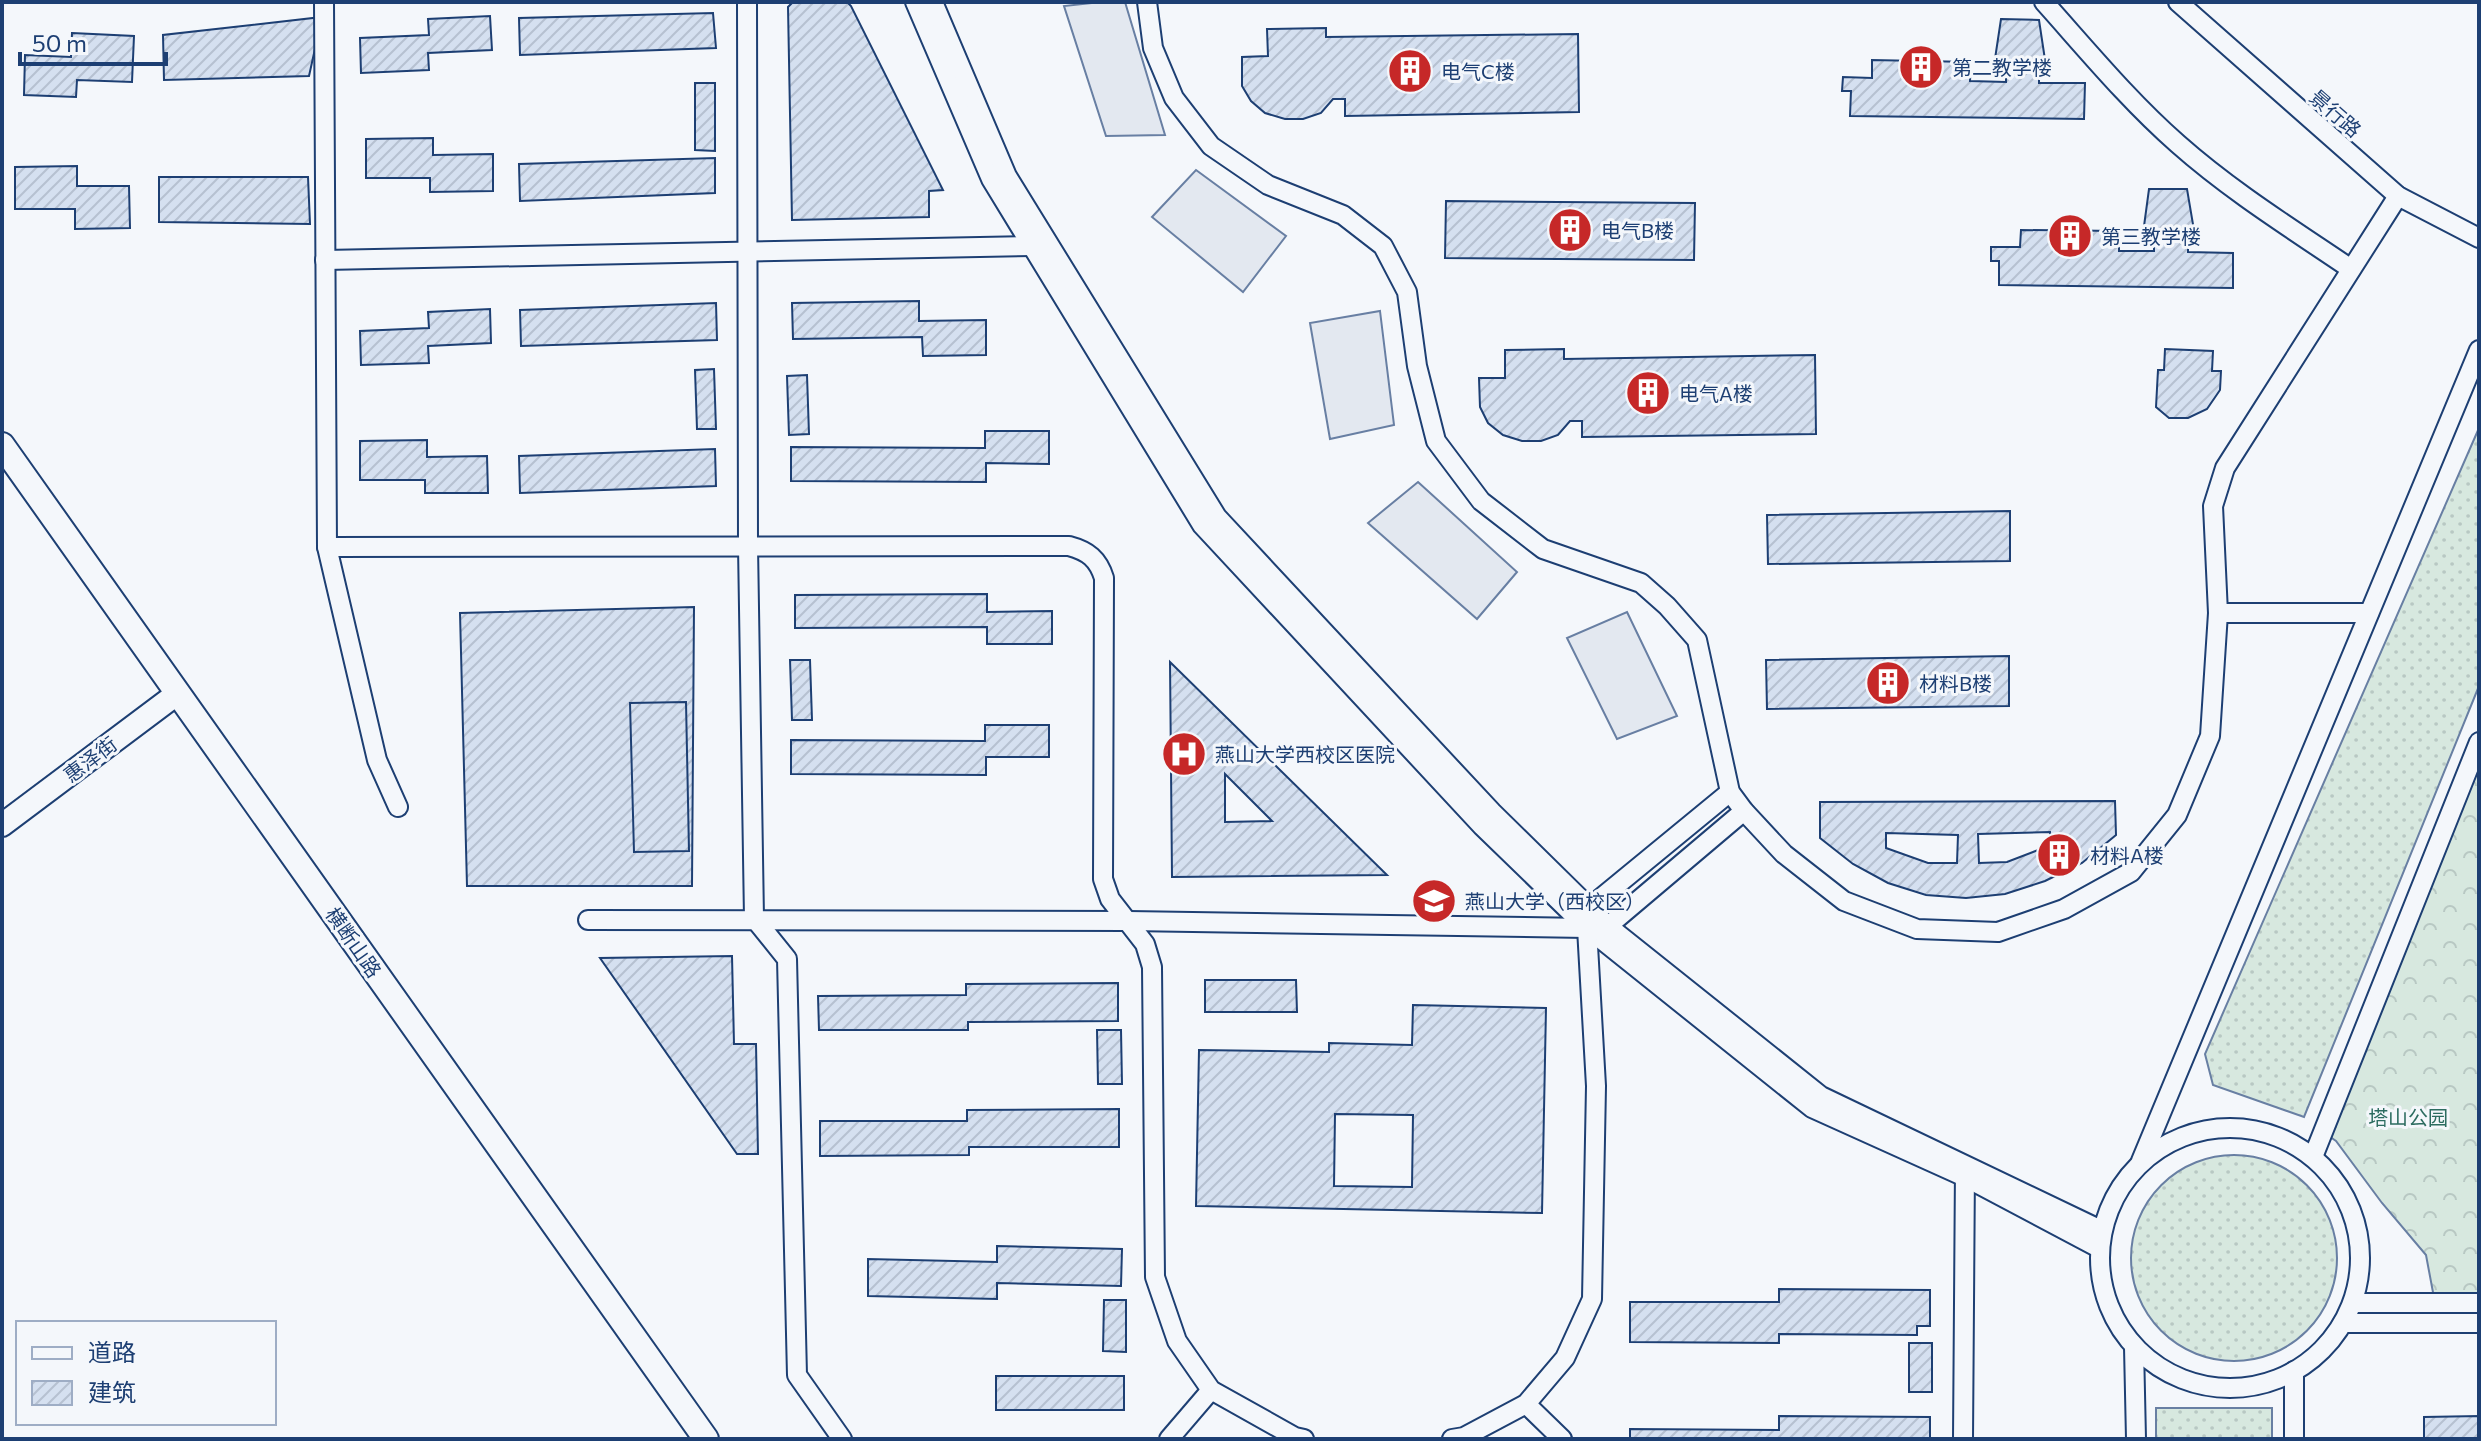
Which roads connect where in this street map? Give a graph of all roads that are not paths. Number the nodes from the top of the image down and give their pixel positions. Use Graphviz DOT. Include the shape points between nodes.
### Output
graph roads {
  1 [pos="324,2"];
  2 [pos="747,2"];
  3 [pos="915,2"];
  4 [pos="933,2"];
  5 [pos="1147,2"];
  6 [pos="2044,2"];
  7 [pos="2178,2"];
  8 [pos="2398,196"];
  9 [pos="2479,238"];
  10 [pos="1038,242"];
  11 [pos="747,251"];
  12 [pos="325,260"];
  13 [pos="2351,269"];
  14 [pos="2479,350"];
  15 [pos="2,445"];
  16 [pos="748,546"];
  17 [pos="327,547"];
  18 [pos="2218,613"];
  19 [pos="2369,613"];
  20 [pos="178,693"];
  21 [pos="2479,742"];
  22 [pos="1730,792"];
  23 [pos="398,807"];
  24 [pos="1744,811"];
  25 [pos="2,825"];
  26 [pos="1590,907"];
  27 [pos="754,918"];
  28 [pos="588,920"];
  29 [pos="1129,921"];
  30 [pos="1608,926"];
  31 [pos="1587,928"];
  32 [pos="2313,1157"];
  33 [pos="2141,1161"];
  34 [pos="1965,1171"];
  35 [pos="2100,1239"];
  36 [pos="2353,1303"];
  37 [pos="2479,1303"];
  38 [pos="2343,1323"];
  39 [pos="2479,1323"];
  40 [pos="2134,1347"];
  41 [pos="2294,1371"];
  42 [pos="1211,1390"];
  43 [pos="1526,1404"];
  44 [pos="706,1439"];
  45 [pos="842,1439"];
  46 [pos="1169,1439"];
  47 [pos="1304,1439"];
  48 [pos="1452,1439"];
  49 [pos="1562,1439"];
  50 [pos="1963,1439"];
  51 [pos="2136,1439"];
  52 [pos="2294,1439"];
  1 -- 12 [label="street"];
  2 -- 11 [label="street"];
  3 -- 10 [label="street" via="991,179"];
  4 -- 10 [label="street"];
  5 -- 22 [label="street" via="1153,48 1174,98 1211,146 1268,185 1343,215 1383,246 1407,292 1417,366 1436,441 1481,501 1543,549 1641,583 1697,640"];
  6 -- 13 [label="street" via="2177,143"];
  7 -- 8 [label="street, 景行路"];
  8 -- 9 [label="street, 景行路"];
  8 -- 13 [label="street"];
  10 -- 11 [label="street"];
  10 -- 26 [label="street" via="1217,517 1492,812"];
  10 -- 31 [label="street" via="1202,525 1482,826"];
  11 -- 12 [label="street"];
  11 -- 16 [label="street"];
  12 -- 17 [label="street"];
  13 -- 18 [label="street" via="2225,468 2213,506"];
  14 -- 19 [label="street"];
  15 -- 20 [label="main road, 横断山路"];
  16 -- 17 [label="street"];
  16 -- 27 [label="street"];
  16 -- 29 [label="street" via="1069,546 1093,556 1104,578 1103,879 1110,899"];
  17 -- 23 [label="street" via="377,760"];
  18 -- 19 [label="street"];
  18 -- 24 [label="street" via="2210,736 2177,815 2131,872 2064,909 1998,932 1917,929 1844,901 1784,854"];
  19 -- 33 [label="street"];
  20 -- 25 [label="street, 惠泽街"];
  20 -- 44 [label="main road, 横断山路"];
  21 -- 32 [label="street"];
  22 -- 24 [label="street"];
  22 -- 26 [label="street"];
  24 -- 30 [label="street"];
  26 -- 30 [label="street"];
  26 -- 31 [label="street"];
  27 -- 28 [label="street"];
  27 -- 29 [label="street"];
  27 -- 45 [label="street" via="787,959 797,1375"];
  29 -- 31 [label="street"];
  29 -- 42 [label="street" via="1145,944 1152,967 1155,1277 1177,1341"];
  30 -- 31 [label="street"];
  30 -- 34 [label="street" via="1821,1096"];
  31 -- 34 [label="street" via="1812,1108"];
  31 -- 43 [label="street" via="1596,1086 1592,1299 1565,1358"];
  32 -- 33 [label="street" via="2281,1137 2245,1128 2184,1136"];
  32 -- 36 [label="street" via="2340,1187 2356,1223 2361,1263"];
  33 -- 35 [label="street" via="2116,1192"];
  34 -- 35 [label="street"];
  34 -- 50 [label="street"];
  35 -- 40 [label="street" via="2101,1284 2113,1318"];
  36 -- 37 [label="street"];
  36 -- 38 [label="street"];
  38 -- 39 [label="street"];
  38 -- 41 [label="street" via="2322,1350"];
  40 -- 41 [label="street" via="2169,1374 2210,1387 2253,1386"];
  40 -- 51 [label="street"];
  41 -- 52 [label="street"];
  42 -- 46 [label="street"];
  42 -- 47 [label="street"];
  43 -- 48 [label="street"];
  43 -- 49 [label="street"];
}
